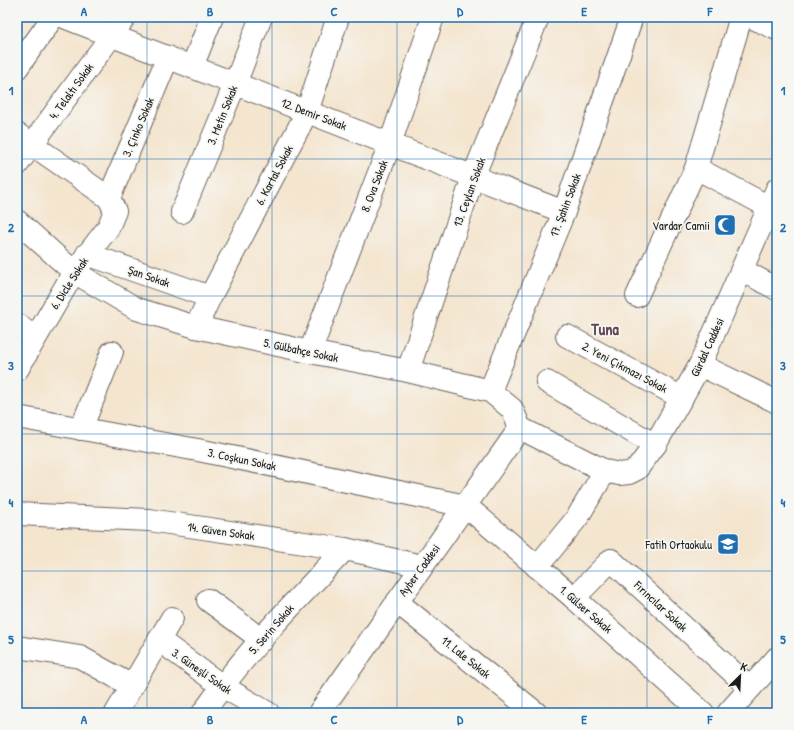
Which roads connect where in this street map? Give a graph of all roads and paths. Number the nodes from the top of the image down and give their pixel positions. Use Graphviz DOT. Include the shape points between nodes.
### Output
graph roads {
  1 [pos="53,17"];
  2 [pos="64,17"];
  3 [pos="125,17"];
  4 [pos="212,17"];
  5 [pos="261,17"];
  6 [pos="338,17"];
  7 [pos="433,17"];
  8 [pos="538,17"];
  9 [pos="632,17"];
  10 [pos="741,17"];
  11 [pos="751,17"];
  12 [pos="777,29"];
  13 [pos="112,36"];
  14 [pos="168,57"];
  15 [pos="192,67"];
  16 [pos="17,68"];
  17 [pos="235,84"];
  18 [pos="307,112"];
  19 [pos="24,140"];
  20 [pos="390,144"];
  21 [pos="17,165"];
  22 [pos="696,168"];
  23 [pos="473,176"];
  24 [pos="109,198"];
  25 [pos="773,198"];
  26 [pos="182,212"];
  27 [pos="564,212"];
  28 [pos="17,221"];
  29 [pos="87,254"];
  30 [pos="742,270"];
  31 [pos="74,272"];
  32 [pos="777,289"];
  33 [pos="637,296"];
  34 [pos="210,297"];
  35 [pos="17,324"];
  36 [pos="196,327"];
  37 [pos="567,336"];
  38 [pos="34,338"];
  39 [pos="112,352"];
  40 [pos="310,352"];
  41 [pos="700,365"];
  42 [pos="17,370"];
  43 [pos="408,371"];
  44 [pos="547,382"];
  45 [pos="490,391"];
  46 [pos="682,398"];
  47 [pos="777,402"];
  48 [pos="17,417"];
  49 [pos="520,428"];
  50 [pos="81,429"];
  51 [pos="655,445"];
  52 [pos="606,471"];
  53 [pos="466,506"];
  54 [pos="17,514"];
  55 [pos="345,549"];
  56 [pos="422,566"];
  57 [pos="537,567"];
  58 [pos="574,598"];
  59 [pos="208,600"];
  60 [pos="397,602"];
  61 [pos="172,618"];
  62 [pos="159,640"];
  63 [pos="262,640"];
  64 [pos="17,646"];
  65 [pos="777,658"];
  66 [pos="132,686"];
  67 [pos="222,686"];
  68 [pos="750,688"];
  69 [pos="116,713"];
  70 [pos="203,713"];
  71 [pos="268,713"];
  72 [pos="319,713"];
  73 [pos="536,713"];
  74 [pos="703,713"];
  75 [pos="728,713"];
  1 -- 16 [label="street"];
  2 -- 13 [label="street, 12. Demir Sokak"];
  3 -- 13 [label="street, 4. Telaltı Sokak"];
  4 -- 15 [label="street"];
  5 -- 17 [label="street, 3. Metin Sokak"];
  6 -- 18 [label="street, 6. Kartal Sokak"];
  7 -- 20 [label="street, 8. Ova Sokak"];
  8 -- 23 [label="street, 13. Ceylan Sokak"];
  9 -- 27 [label="street, 17. Şahin Sokak"];
  10 -- 22 [label="street"];
  11 -- 12 [label="street"];
  13 -- 14 [label="street, 12. Demir Sokak"];
  13 -- 19 [label="street, 4. Telaltı Sokak"];
  14 -- 15 [label="street, 12. Demir Sokak"];
  14 -- 24 [label="street, 3. Çinko Sokak"];
  15 -- 17 [label="street, 12. Demir Sokak"];
  17 -- 18 [label="street, 12. Demir Sokak"];
  17 -- 26 [label="street, 3. Metin Sokak"];
  18 -- 20 [label="street, 12. Demir Sokak"];
  18 -- 34 [label="street, 6. Kartal Sokak"];
  19 -- 21 [label="street, 4. Telaltı Sokak"];
  19 -- 24 [label="street"];
  20 -- 23 [label="street, 12. Demir Sokak"];
  20 -- 40 [label="street, 8. Ova Sokak"];
  22 -- 25 [label="street"];
  22 -- 33 [label="street"];
  23 -- 27 [label="street, 12. Demir Sokak"];
  23 -- 43 [label="street, 13. Ceylan Sokak"];
  24 -- 29 [label="street, 6. Dicle Sokak" via="115,211 108,228"];
  25 -- 30 [label="street, Gürdal Caddesi"];
  27 -- 45 [label="street, 17. Şahin Sokak"];
  28 -- 31 [label="street, 5. Gülbahçe Sokak"];
  29 -- 31 [label="street, 6. Dicle Sokak"];
  29 -- 34 [label="street, Şan Sokak"];
  30 -- 32 [label="street"];
  30 -- 41 [label="street, Gürdal Caddesi"];
  31 -- 36 [label="street, 5. Gülbahçe Sokak" via="137,309"];
  31 -- 38 [label="street, 6. Dicle Sokak"];
  34 -- 36 [label="street, 6. Kartal Sokak"];
  35 -- 38 [label="street"];
  36 -- 40 [label="street, 5. Gülbahçe Sokak"];
  37 -- 46 [label="street, 2. Yeni Çıkmazı Sokak"];
  38 -- 42 [label="street, 6. Dicle Sokak"];
  39 -- 50 [label="street"];
  40 -- 43 [label="street, 5. Gülbahçe Sokak"];
  41 -- 46 [label="street, Gürdal Caddesi"];
  41 -- 47 [label="street"];
  43 -- 45 [label="street, 5. Gülbahçe Sokak"];
  44 -- 51 [label="street"];
  45 -- 49 [label="street, 5. Gülbahçe Sokak" via="512,409"];
  46 -- 51 [label="street, Gürdal Caddesi"];
  48 -- 50 [label="street, 3. Coşkun Sokak"];
  49 -- 52 [label="street, Gürdal Caddesi"];
  49 -- 53 [label="street, Ayber Caddesi"];
  50 -- 53 [label="street, 3. Coşkun Sokak" via="203,451"];
  51 -- 52 [label="street, Gürdal Caddesi" via="637,468 629,473"];
  52 -- 57 [label="street" via="577,518"];
  53 -- 56 [label="street, Ayber Caddesi"];
  53 -- 57 [label="street, 1. Gülser Sokak"];
  54 -- 55 [label="street, 14. Güven Sokak" via="149,520"];
  55 -- 56 [label="street, 14. Güven Sokak"];
  55 -- 63 [label="street, 5. Serin Sokak"];
  56 -- 60 [label="street, Ayber Caddesi"];
  57 -- 58 [label="street, 1. Gülser Sokak"];
  58 -- 68 [label="street, Fırıncılar Sokak" via="611,560"];
  58 -- 74 [label="street, 1. Gülser Sokak"];
  59 -- 63 [label="street"];
  60 -- 72 [label="street, Ayber Caddesi"];
  60 -- 73 [label="street, 11. Lale Sokak"];
  61 -- 62 [label="street"];
  62 -- 66 [label="street"];
  62 -- 67 [label="street, 3. Güneşli Sokak"];
  63 -- 67 [label="street, 5. Serin Sokak"];
  64 -- 66 [label="street" via="80,657"];
  65 -- 68 [label="street"];
  66 -- 69 [label="street"];
  67 -- 70 [label="street, 5. Serin Sokak"];
  67 -- 71 [label="street, 3. Güneşli Sokak"];
  68 -- 75 [label="street"];
}
